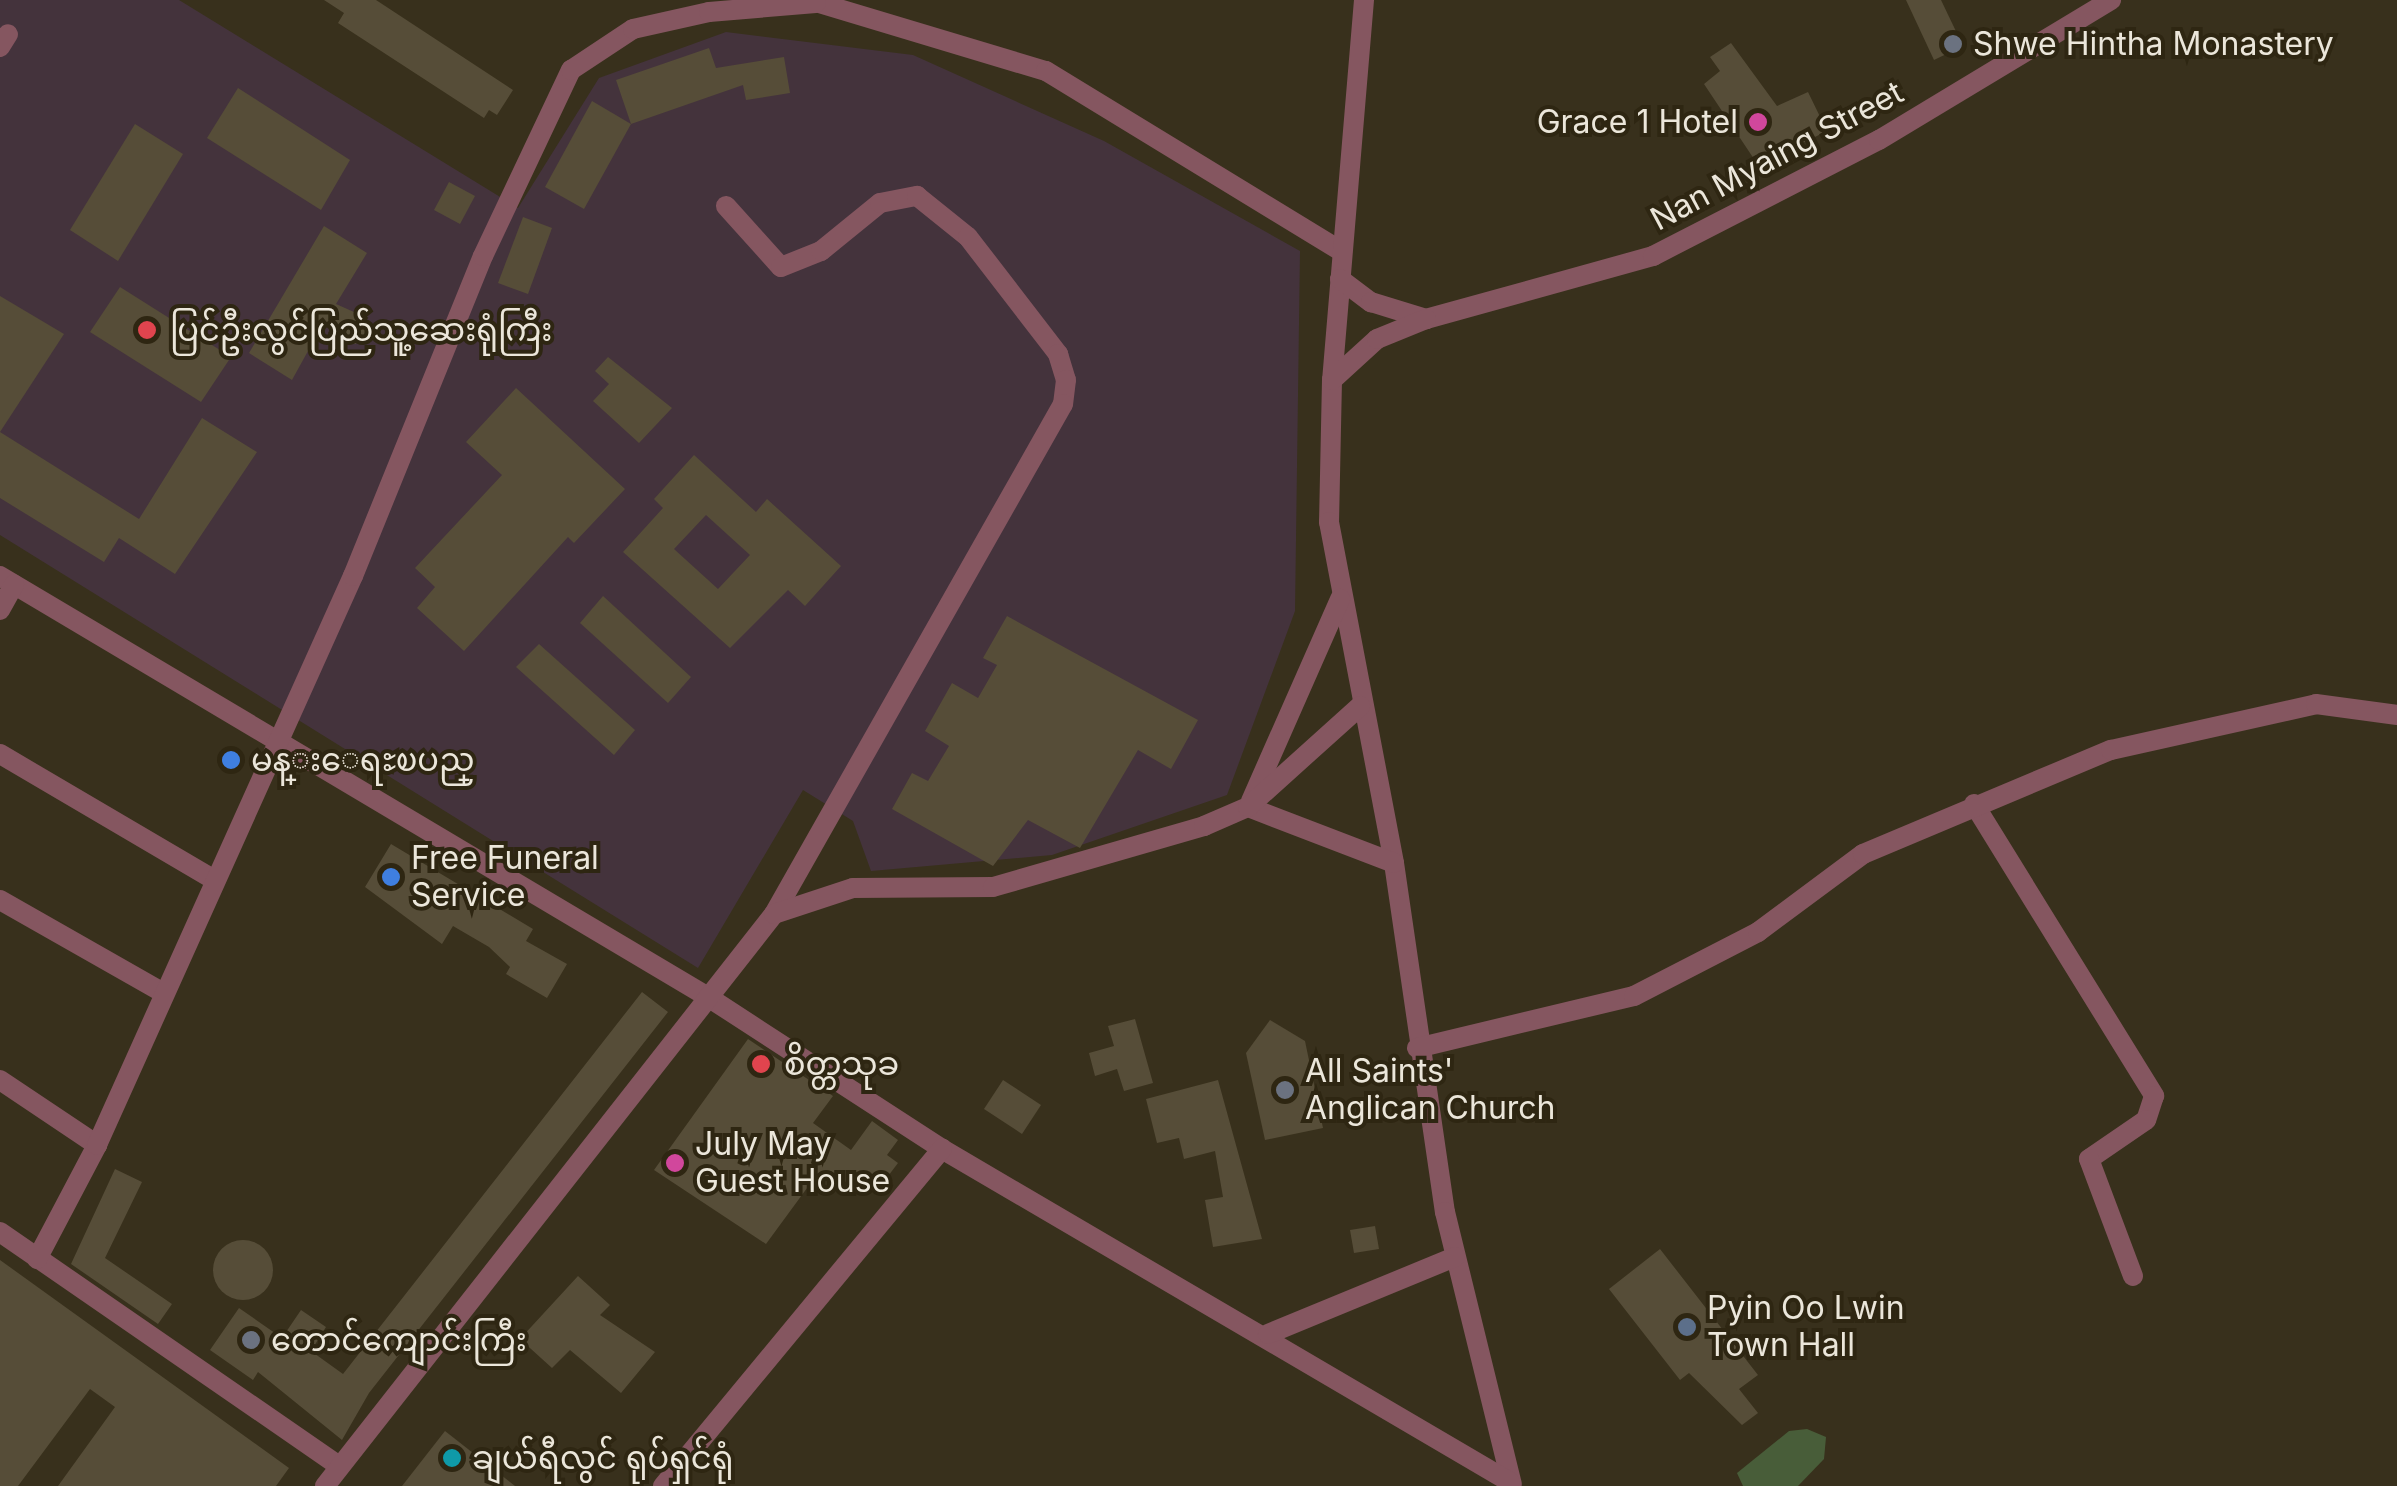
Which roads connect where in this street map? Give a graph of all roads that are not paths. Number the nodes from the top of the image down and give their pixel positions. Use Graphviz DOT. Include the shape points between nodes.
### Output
graph roads {
  1 [pos="1364,0"];
  2 [pos="2111,0"];
  3 [pos="813,2"];
  4 [pos="726,206"];
  5 [pos="1342,252"];
  6 [pos="1340,279"];
  7 [pos="1426,319"];
  8 [pos="1332,380"];
  9 [pos="7,580"];
  10 [pos="1340,599"];
  11 [pos="0,610"];
  12 [pos="1360,706"];
  13 [pos="2397,715"];
  14 [pos="274,742"];
  15 [pos="0,754"];
  16 [pos="1974,804"];
  17 [pos="1248,807"];
  18 [pos="1394,863"];
  19 [pos="215,880"];
  20 [pos="0,900"];
  21 [pos="774,914"];
  22 [pos="164,993"];
  23 [pos="708,997"];
  24 [pos="1417,1048"];
  25 [pos="0,1080"];
  26 [pos="97,1145"];
  27 [pos="942,1149"];
  28 [pos="0,1232"];
  29 [pos="1455,1257"];
  30 [pos="38,1259"];
  31 [pos="2133,1276"];
  32 [pos="1268,1334"];
  33 [pos="338,1466"];
  34 [pos="1512,1484"];
  35 [pos="325,1486"];
  36 [pos="663,1486"];
  1 -- 5 [label="street"];
  2 -- 7 [label="street, Nan Myaing Street" via="1849,156 1653,256"];
  3 -- 5 [label="street" via="1046,71"];
  3 -- 14 [label="street" via="709,12 632,29 572,70"];
  4 -- 21 [label="street" via="781,267 821,252 880,203 917,196 968,237 1058,354 1066,380 1064,404"];
  5 -- 6 [label="street"];
  6 -- 7 [label="street" via="1371,302"];
  6 -- 8 [label="street"];
  7 -- 8 [label="street, Nan Myaing Street" via="1377,339"];
  8 -- 10 [label="street" via="1329,522"];
  9 -- 11 [label="street"];
  9 -- 14 [label="street"];
  10 -- 12 [label="street"];
  10 -- 17 [label="street"];
  12 -- 17 [label="street"];
  12 -- 18 [label="street"];
  13 -- 16 [label="street" via="2316,704 2112,750"];
  14 -- 19 [label="street"];
  14 -- 23 [label="street"];
  15 -- 19 [label="street"];
  16 -- 24 [label="street" via="1863,854 1758,932 1634,996"];
  16 -- 31 [label="street" via="2154,1096 2146,1120 2089,1160"];
  17 -- 18 [label="street"];
  17 -- 21 [label="street" via="1082,866 992,887 852,888"];
  18 -- 24 [label="street"];
  19 -- 22 [label="street"];
  20 -- 22 [label="street"];
  21 -- 23 [label="street"];
  22 -- 26 [label="street"];
  23 -- 27 [label="street"];
  23 -- 33 [label="street"];
  24 -- 29 [label="street"];
  25 -- 26 [label="street"];
  26 -- 30 [label="street"];
  27 -- 32 [label="street"];
  27 -- 36 [label="street"];
  28 -- 30 [label="street"];
  29 -- 32 [label="street"];
  29 -- 34 [label="street"];
  30 -- 33 [label="street"];
  32 -- 34 [label="street"];
  33 -- 35 [label="street"];
}
